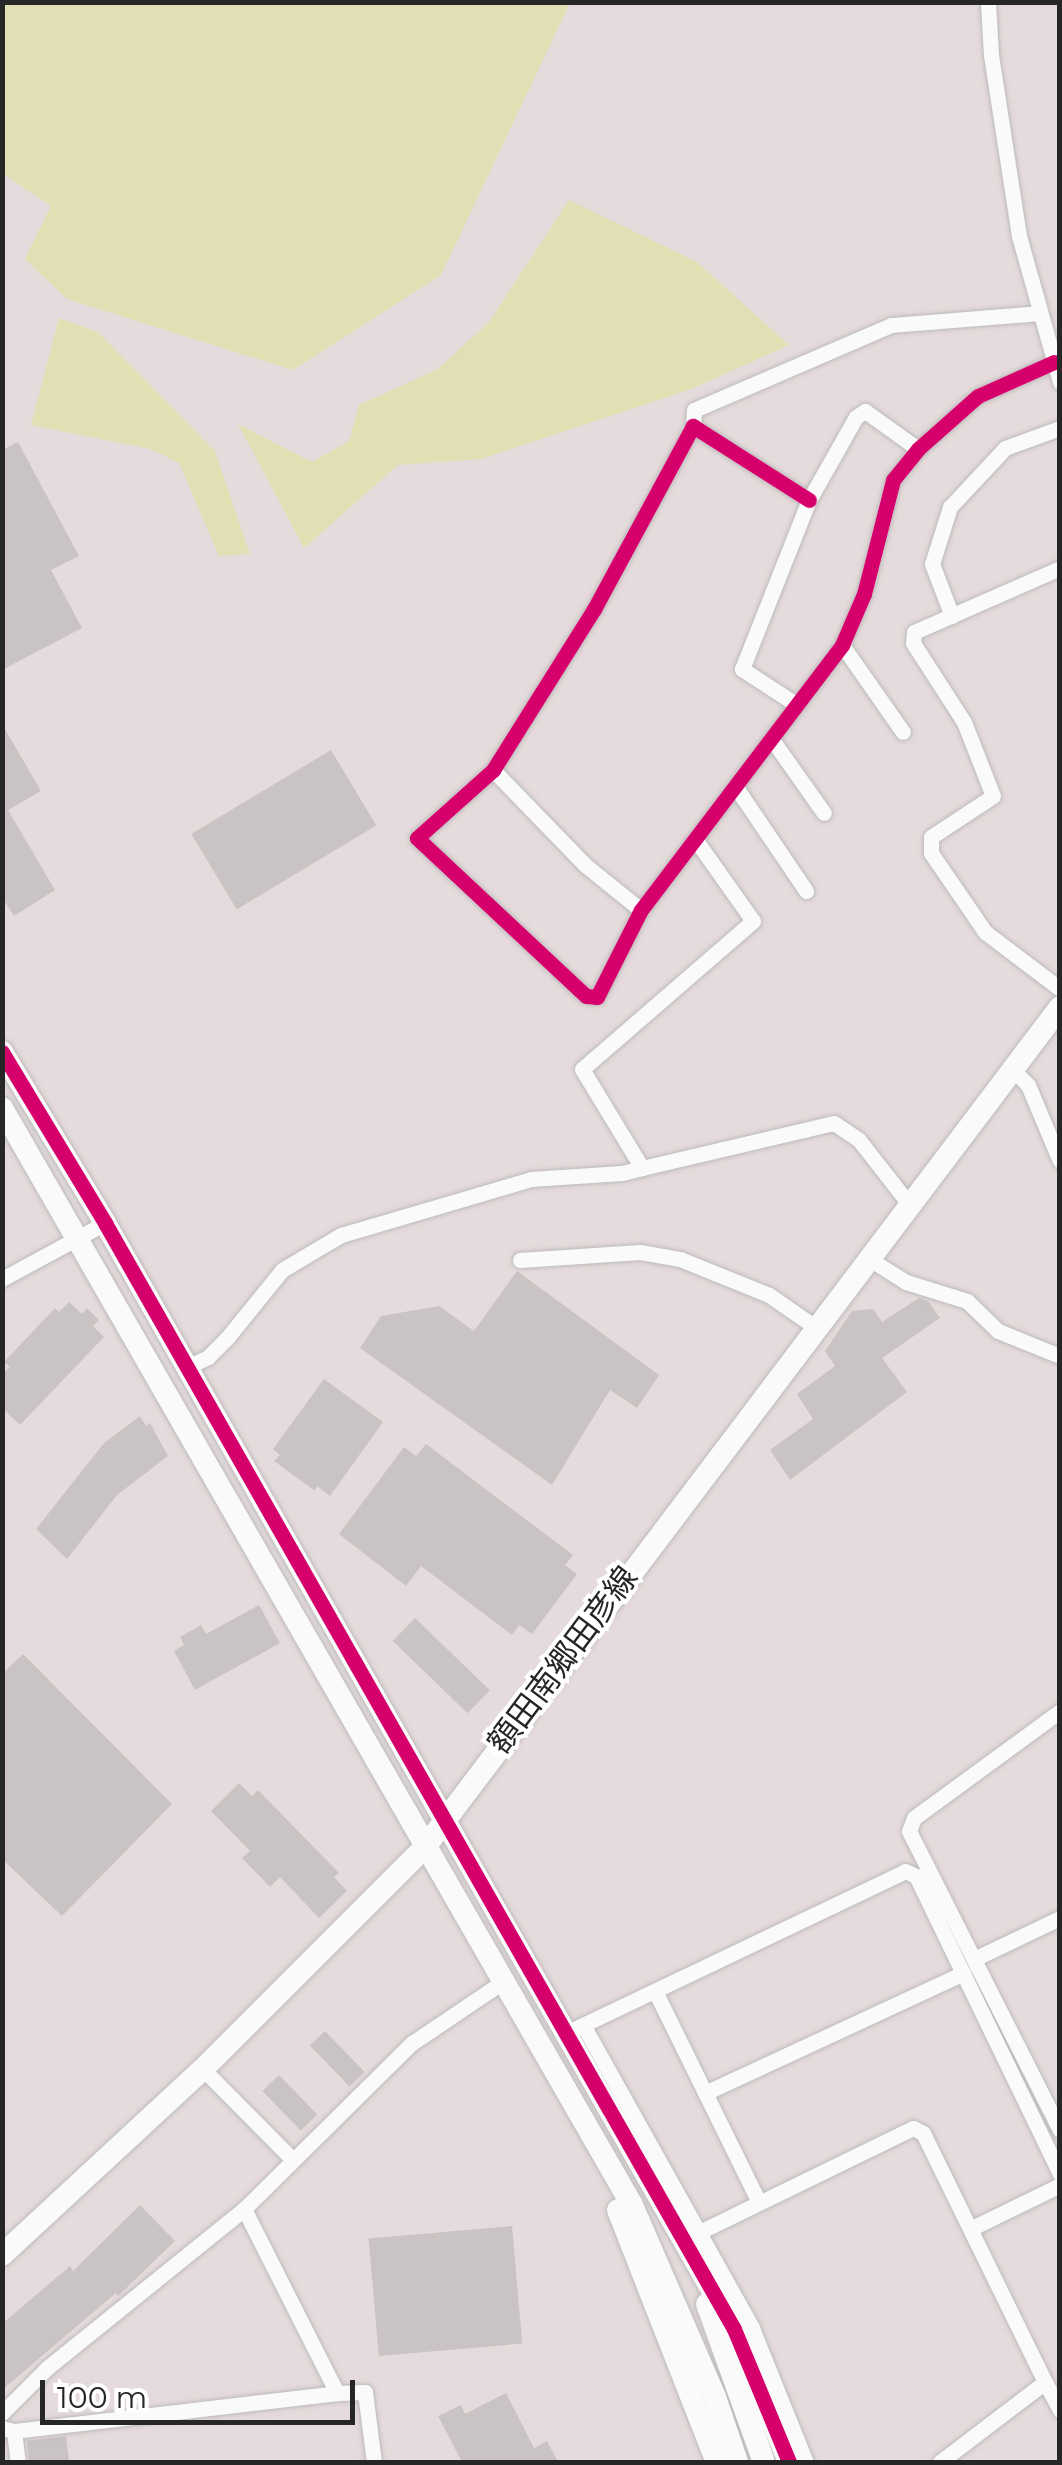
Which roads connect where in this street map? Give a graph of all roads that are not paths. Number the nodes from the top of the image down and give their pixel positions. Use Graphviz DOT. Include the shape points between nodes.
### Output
graph roads {
  1 [pos="988,2"];
  2 [pos="1040,313"];
  3 [pos="1054,362"];
  4 [pos="1060,382"];
  5 [pos="693,426"];
  6 [pos="1060,428"];
  7 [pos="918,449"];
  8 [pos="809,500"];
  9 [pos="1060,568"];
  10 [pos="952,616"];
  11 [pos="842,645"];
  12 [pos="797,705"];
  13 [pos="903,732"];
  14 [pos="773,741"];
  15 [pos="493,770"];
  16 [pos="735,786"];
  17 [pos="824,813"];
  18 [pos="695,840"];
  19 [pos="806,891"];
  20 [pos="641,910"];
  21 [pos="1060,989"];
  22 [pos="1060,1007"];
  23 [pos="2,1052"];
  24 [pos="1012,1069"];
  25 [pos="2,1108"];
  26 [pos="1060,1161"];
  27 [pos="642,1168"];
  28 [pos="909,1204"];
  29 [pos="105,1223"];
  30 [pos="78,1237"];
  31 [pos="868,1258"];
  32 [pos="520,1260"];
  33 [pos="2,1279"];
  34 [pos="815,1327"];
  35 [pos="1060,1356"];
  36 [pos="188,1366"];
  37 [pos="1060,1711"];
  38 [pos="445,1818"];
  39 [pos="425,1847"];
  40 [pos="1060,1918"];
  41 [pos="974,1959"];
  42 [pos="963,1973"];
  43 [pos="504,1980"];
  44 [pos="655,1991"];
  45 [pos="575,2029"];
  46 [pos="203,2068"];
  47 [pos="705,2093"];
  48 [pos="1060,2130"];
  49 [pos="596,2141"];
  50 [pos="293,2160"];
  51 [pos="1060,2174"];
  52 [pos="1060,2185"];
  53 [pos="758,2200"];
  54 [pos="244,2209"];
  55 [pos="972,2228"];
  56 [pos="689,2235"];
  57 [pos="2,2255"];
  58 [pos="1045,2382"];
  59 [pos="337,2393"];
  60 [pos="1060,2410"];
  61 [pos="2,2413"];
  62 [pos="8,2429"];
  63 [pos="18,2462"];
  64 [pos="374,2462"];
  65 [pos="717,2462"];
  66 [pos="737,2462"];
  67 [pos="764,2462"];
  68 [pos="789,2462"];
  69 [pos="806,2462"];
  70 [pos="940,2462"];
  1 -- 2 [label="street" via="1019,236"];
  2 -- 3 [label="street"];
  2 -- 5 [label="street" via="891,324 694,410"];
  3 -- 4 [label="street"];
  3 -- 7 [label="street" via="978,396"];
  5 -- 8 [label="street"];
  5 -- 15 [label="street" via="594,609"];
  6 -- 10 [label="street" via="1005,448 950,507 932,564"];
  7 -- 8 [label="street" via="865,411"];
  7 -- 11 [label="street" via="893,480 864,594"];
  8 -- 12 [label="street" via="742,669"];
  9 -- 10 [label="street"];
  10 -- 21 [label="street" via="914,632 913,642 964,722 993,796 932,838 931,853 984,932"];
  11 -- 12 [label="street"];
  11 -- 13 [label="street"];
  12 -- 14 [label="street"];
  14 -- 16 [label="street"];
  14 -- 17 [label="street"];
  15 -- 20 [label="street" via="585,865"];
  15 -- 20 [label="street" via="417,838 586,996 597,997"];
  16 -- 18 [label="street"];
  16 -- 19 [label="street"];
  18 -- 20 [label="street"];
  18 -- 27 [label="street" via="753,921 582,1068"];
  22 -- 24 [label="street, 額田南郷田彦線"];
  23 -- 29 [label="street"];
  24 -- 26 [label="street" via="1028,1085"];
  24 -- 28 [label="street, 額田南郷田彦線"];
  25 -- 30 [label="street"];
  27 -- 28 [label="street" via="834,1123 859,1140"];
  27 -- 36 [label="street" via="531,1179 341,1235 282,1270 227,1338"];
  28 -- 31 [label="street, 額田南郷田彦線"];
  29 -- 30 [label="street"];
  29 -- 36 [label="street"];
  30 -- 33 [label="street"];
  30 -- 39 [label="street"];
  31 -- 34 [label="street, 額田南郷田彦線"];
  31 -- 35 [label="street" via="906,1282 967,1301 998,1331"];
  32 -- 34 [label="street" via="640,1252 680,1259 769,1295"];
  34 -- 38 [label="street, 額田南郷田彦線"];
  36 -- 38 [label="street"];
  37 -- 41 [label="street" via="914,1818 909,1830"];
  38 -- 39 [label="street, 額田南郷田彦線"];
  38 -- 45 [label="street"];
  39 -- 43 [label="street"];
  39 -- 46 [label="street, 額田南郷田彦線"];
  40 -- 41 [label="street"];
  41 -- 48 [label="street"];
  42 -- 44 [label="street" via="916,1876 905,1871"];
  42 -- 47 [label="street"];
  42 -- 51 [label="street"];
  43 -- 49 [label="street"];
  43 -- 50 [label="street" via="412,2043"];
  44 -- 45 [label="street"];
  44 -- 47 [label="street"];
  45 -- 56 [label="street"];
  46 -- 50 [label="street"];
  46 -- 57 [label="street, 額田南郷田彦線"];
  47 -- 53 [label="street"];
  49 -- 65 [label="street"];
  49 -- 66 [label="street" via="632,2205 716,2397"];
  50 -- 54 [label="street"];
  52 -- 55 [label="street"];
  53 -- 55 [label="street" via="913,2128 923,2133"];
  53 -- 56 [label="street"];
  54 -- 59 [label="street"];
  54 -- 61 [label="street" via="46,2368"];
  55 -- 58 [label="street"];
  56 -- 67 [label="street"];
  56 -- 68 [label="street"];
  56 -- 69 [label="street" via="752,2328"];
  58 -- 60 [label="street"];
  58 -- 70 [label="street"];
  59 -- 62 [label="street"];
  59 -- 64 [label="street" via="366,2392"];
  62 -- 63 [label="street"];
}
